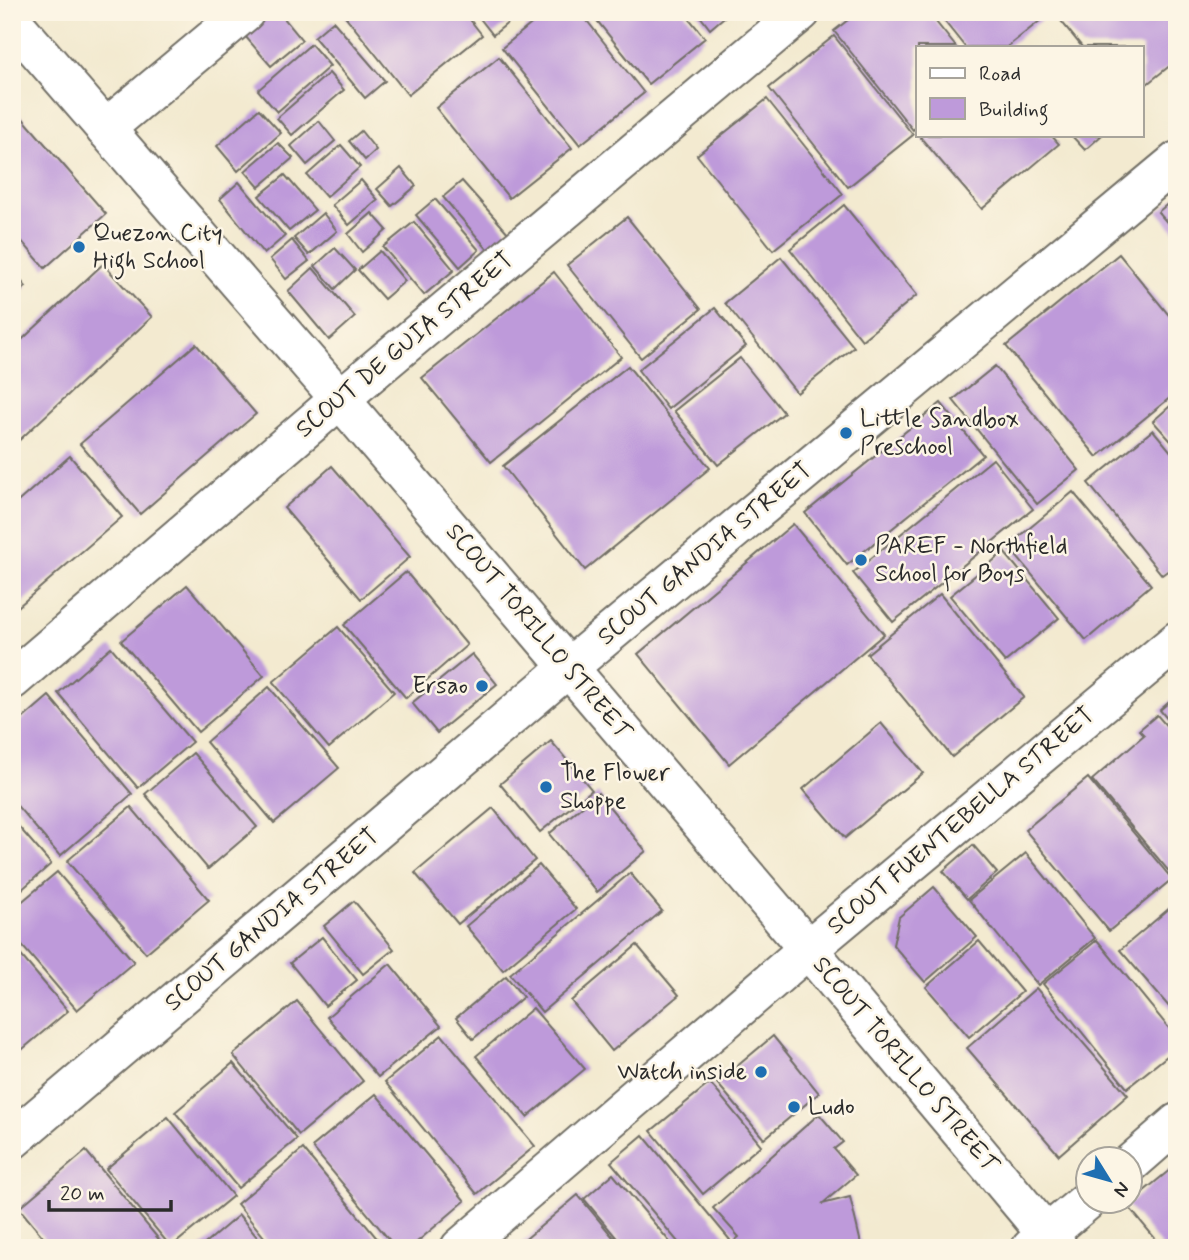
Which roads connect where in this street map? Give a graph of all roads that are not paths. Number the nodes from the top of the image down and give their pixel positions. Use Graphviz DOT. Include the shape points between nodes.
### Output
graph roads {
  1 [pos="245,12"];
  2 [pos="801,12"];
  3 [pos="12,21"];
  4 [pos="105,129"];
  5 [pos="1177,161"];
  6 [pos="340,399"];
  7 [pos="1177,641"];
  8 [pos="568,668"];
  9 [pos="12,680"];
  10 [pos="808,949"];
  11 [pos="1177,1123"];
  12 [pos="12,1140"];
  13 [pos="1144,1151"];
  14 [pos="1074,1213"];
  15 [pos="1045,1243"];
  16 [pos="460,1248"];
  1 -- 4 [label="street"];
  2 -- 6 [label="street, SCOUT DE GUIA STREET"];
  3 -- 4 [label="street, SCOUT TORILLO STREET"];
  4 -- 6 [label="street, SCOUT TORILLO STREET"];
  5 -- 8 [label="street, SCOUT GANDIA STREET"];
  6 -- 8 [label="street, SCOUT TORILLO STREET"];
  6 -- 9 [label="street, SCOUT DE GUIA STREET"];
  7 -- 10 [label="street, SCOUT FUENTEBELLA STREET"];
  8 -- 10 [label="street, SCOUT TORILLO STREET"];
  8 -- 12 [label="street, SCOUT GANDIA STREET"];
  10 -- 15 [label="street, SCOUT TORILLO STREET"];
  10 -- 16 [label="street, SCOUT FUENTEBELLA STREET"];
  11 -- 13 [label="street"];
  14 -- 15 [label="street"];
}
